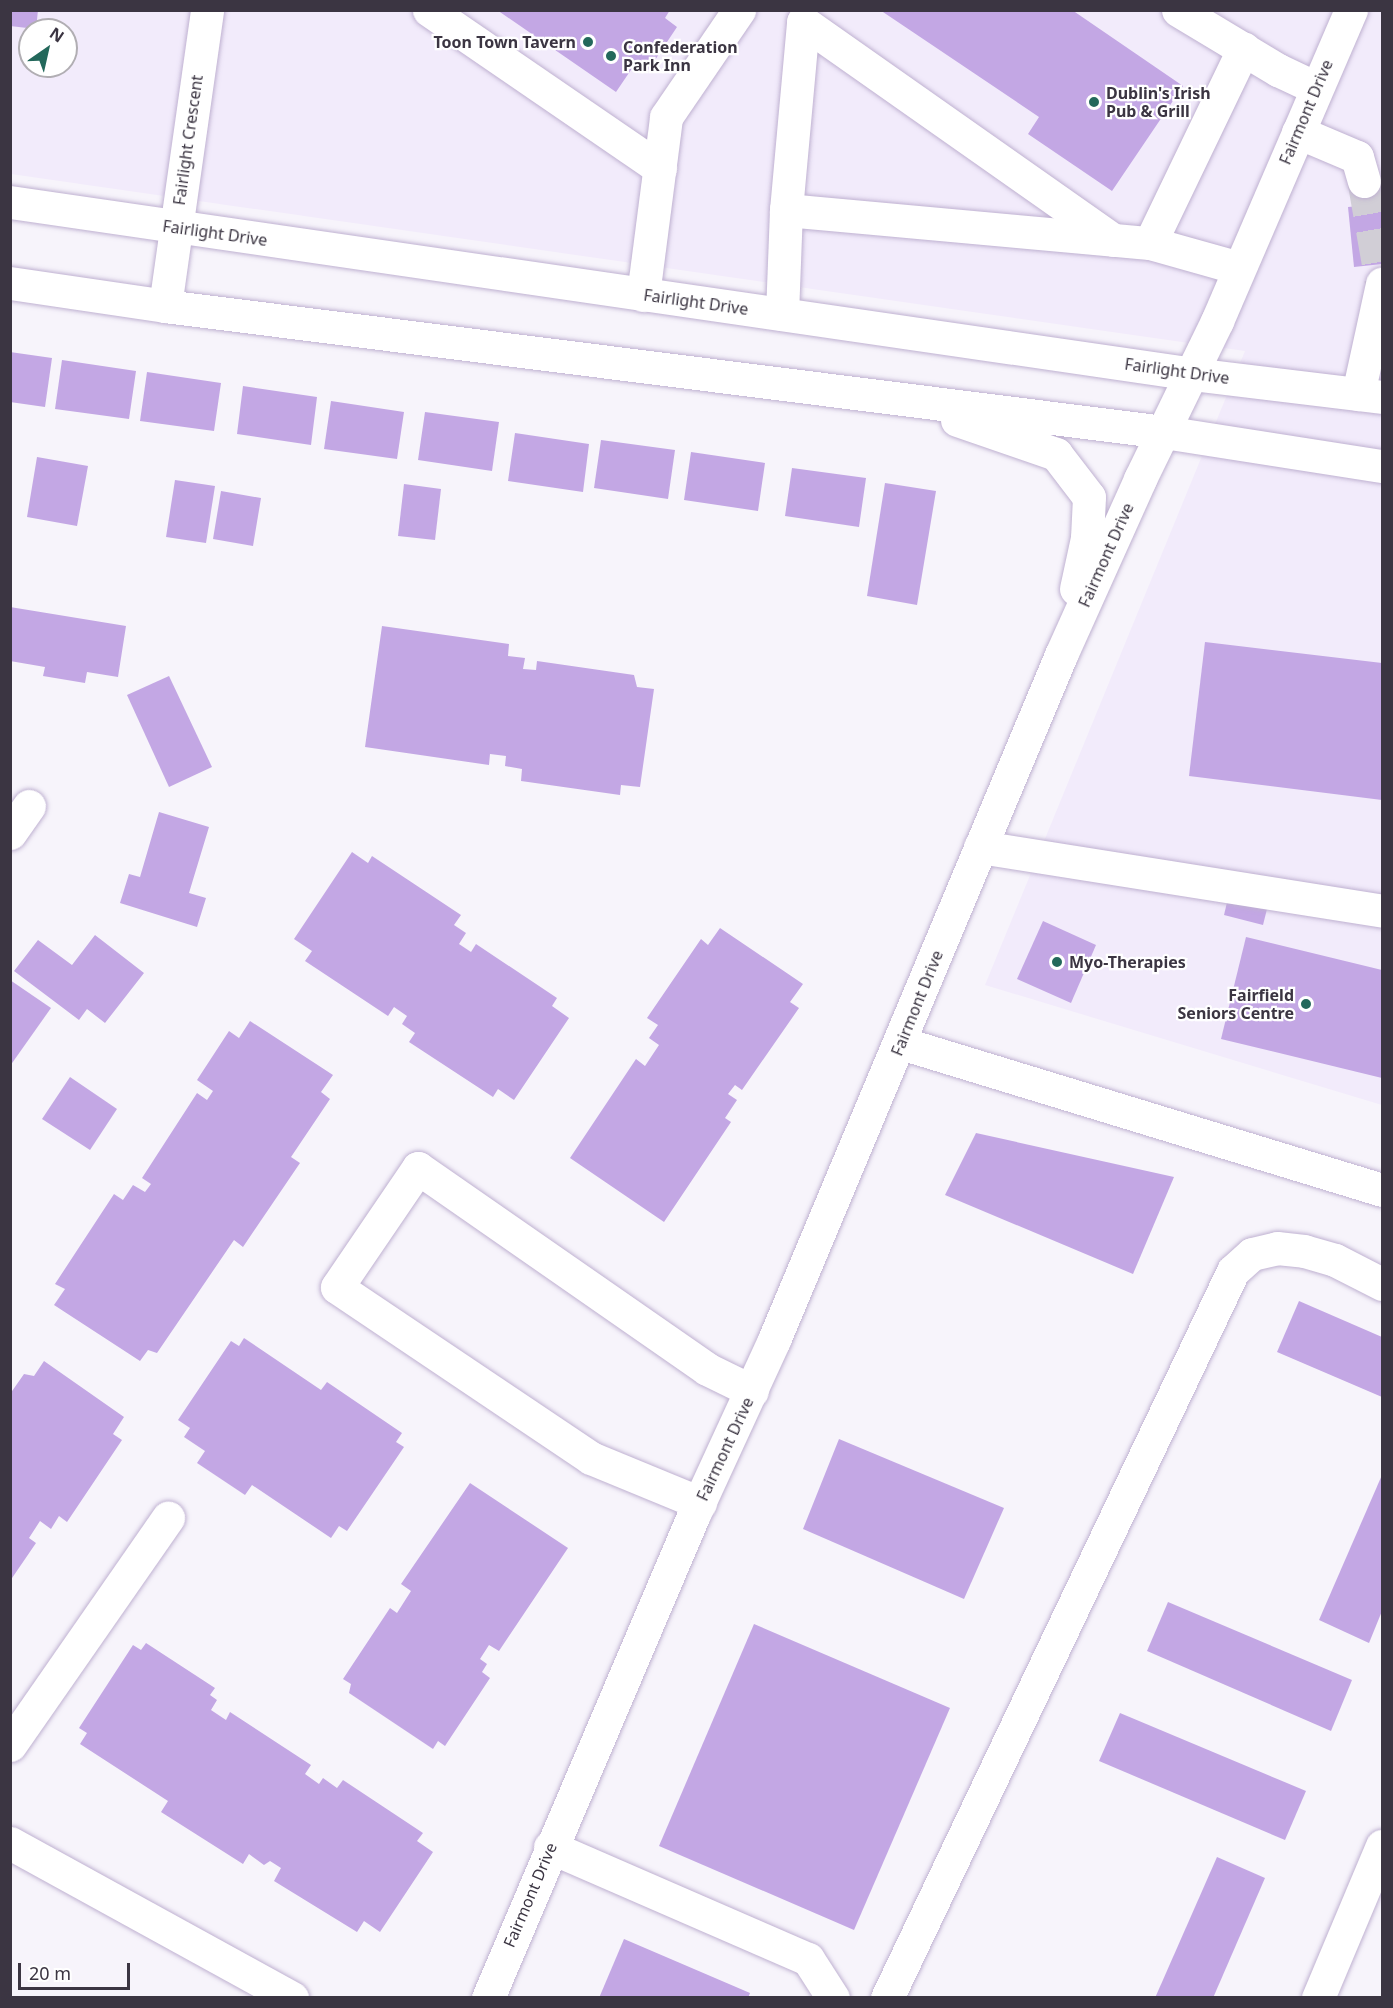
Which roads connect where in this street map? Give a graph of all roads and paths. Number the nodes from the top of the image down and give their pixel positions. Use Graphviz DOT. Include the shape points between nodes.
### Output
graph roads {
  1 [pos="207,10"];
  2 [pos="429,10"];
  3 [pos="739,10"];
  4 [pos="1178,10"];
  5 [pos="1351,10"];
  6 [pos="795,16"];
  7 [pos="1244,48"];
  8 [pos="1316,88"];
  9 [pos="1298,132"];
  10 [pos="660,168"];
  11 [pos="1364,182"];
  12 [pos="10,202"];
  13 [pos="786,210"];
  14 [pos="175,228"];
  15 [pos="1113,240"];
  16 [pos="1150,243"];
  17 [pos="1239,268"];
  18 [pos="10,283"];
  19 [pos="1382,284"];
  20 [pos="643,295"];
  21 [pos="165,306"];
  22 [pos="782,314"];
  23 [pos="1193,374"];
  24 [pos="1370,395"];
  25 [pos="884,396"];
  26 [pos="1164,432"];
  27 [pos="1383,466"];
  28 [pos="1061,655"];
  29 [pos="29,806"];
  30 [pos="10,833"];
  31 [pos="980,847"];
  32 [pos="1383,911"];
  33 [pos="901,1043"];
  34 [pos="1383,1190"];
  35 [pos="1383,1284"];
  36 [pos="752,1391"];
  37 [pos="700,1503"];
  38 [pos="168,1518"];
  39 [pos="10,1745"];
  40 [pos="10,1843"];
  41 [pos="550,1846"];
  42 [pos="1383,1846"];
  43 [pos="292,1998"];
  44 [pos="488,1998"];
  45 [pos="833,1998"];
  46 [pos="888,1998"];
  47 [pos="1318,1998"];
  1 -- 14 [label="main road, Fairlight Crescent"];
  2 -- 10 [label="main road"];
  3 -- 10 [label="main road" via="666,117"];
  4 -- 7 [label="main road"];
  5 -- 8 [label="main road, Fairmont Drive"];
  6 -- 13 [label="main road"];
  6 -- 15 [label="main road"];
  7 -- 8 [label="main road"];
  7 -- 16 [label="main road"];
  8 -- 9 [label="main road, Fairmont Drive"];
  9 -- 11 [label="main road" via="1357,157"];
  9 -- 17 [label="main road, Fairmont Drive"];
  10 -- 20 [label="main road"];
  12 -- 14 [label="main road, Fairlight Drive"];
  13 -- 15 [label="main road"];
  13 -- 22 [label="main road"];
  14 -- 20 [label="main road, Fairlight Drive"];
  14 -- 21 [label="main road, Fairlight Crescent"];
  15 -- 16 [label="main road"];
  16 -- 17 [label="main road"];
  17 -- 23 [label="main road, Fairmont Drive"];
  18 -- 21 [label="main road"];
  19 -- 24 [label="main road"];
  20 -- 22 [label="main road, Fairlight Drive"];
  21 -- 25 [label="main road"];
  22 -- 23 [label="main road, Fairlight Drive"];
  23 -- 24 [label="main road, Fairlight Drive"];
  23 -- 26 [label="main road, Fairmont Drive"];
  25 -- 26 [label="main road"];
  25 -- 28 [label="main road" via="1056,454 1089,497 1087,538"];
  26 -- 27 [label="main road"];
  26 -- 28 [label="main road, Fairmont Drive"];
  28 -- 31 [label="main road, Fairmont Drive"];
  29 -- 30 [label="main road"];
  31 -- 32 [label="main road"];
  31 -- 33 [label="main road, Fairmont Drive"];
  33 -- 34 [label="main road"];
  33 -- 36 [label="main road, Fairmont Drive"];
  35 -- 46 [label="main road" via="1335,1260 1277,1248 1252,1254 1233,1271"];
  36 -- 37 [label="main road, Fairmont Drive"];
  36 -- 37 [label="main road" via="707,1369 418,1168 337,1287 591,1458"];
  37 -- 41 [label="main road, Fairmont Drive"];
  38 -- 39 [label="main road"];
  40 -- 43 [label="main road"];
  41 -- 44 [label="main road, Fairmont Drive"];
  41 -- 45 [label="main road" via="808,1959"];
  42 -- 47 [label="main road"];
}
